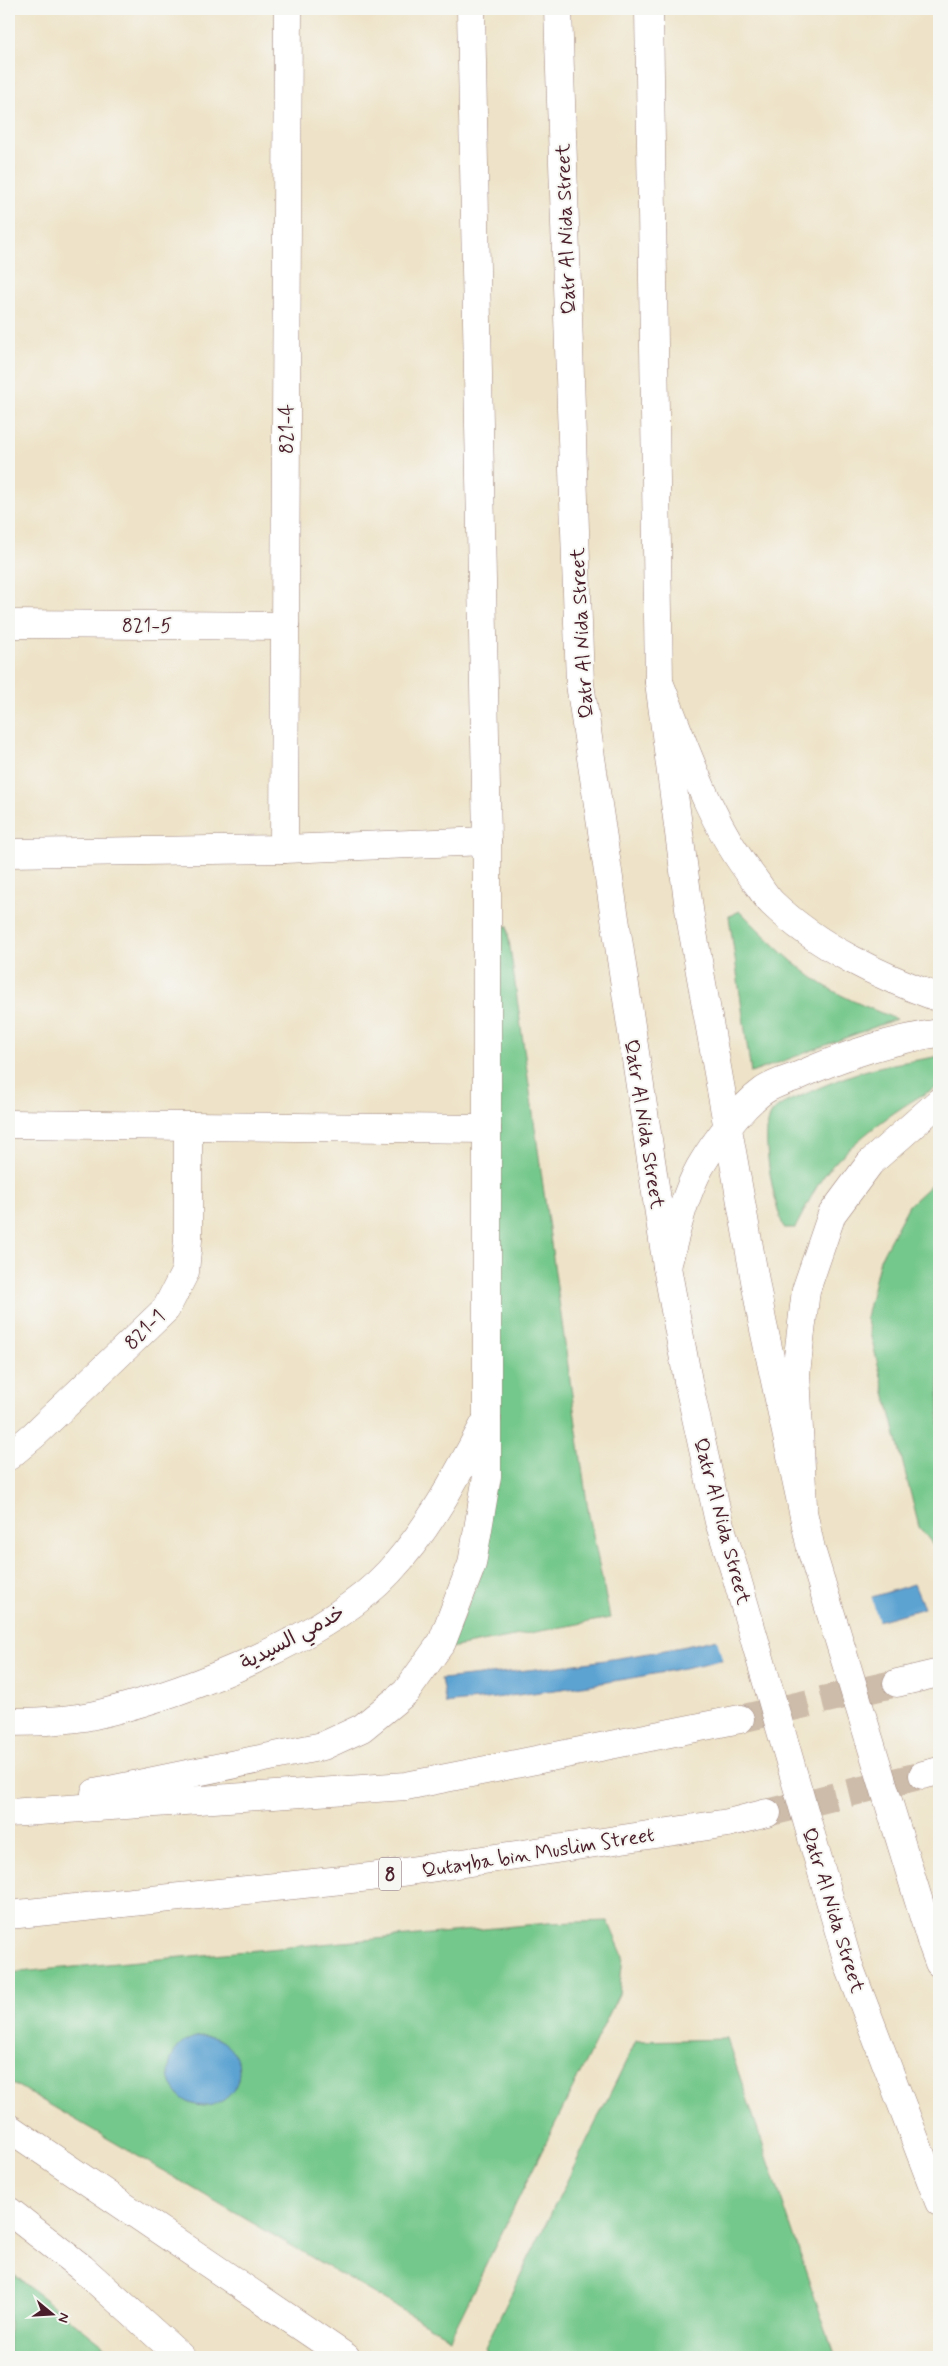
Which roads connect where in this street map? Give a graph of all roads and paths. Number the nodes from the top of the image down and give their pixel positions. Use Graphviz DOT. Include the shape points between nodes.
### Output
graph roads {
  1 [pos="288,9"];
  2 [pos="471,9"];
  3 [pos="558,9"];
  4 [pos="650,9"];
  5 [pos="9,624"];
  6 [pos="285,626"];
  7 [pos="658,682"];
  8 [pos="487,841"];
  9 [pos="284,849"];
  10 [pos="9,853"];
  11 [pos="939,998"];
  12 [pos="939,1033"];
  13 [pos="939,1102"];
  14 [pos="9,1124"];
  15 [pos="188,1127"];
  16 [pos="487,1129"];
  17 [pos="728,1129"];
  18 [pos="667,1267"];
  19 [pos="487,1419"];
  20 [pos="9,1456"];
  21 [pos="802,1506"];
  22 [pos="939,1673"];
  23 [pos="897,1683"];
  24 [pos="740,1719"];
  25 [pos="9,1722"];
  26 [pos="9,1812"];
  27 [pos="767,1813"];
  28 [pos="9,1915"];
  29 [pos="935,1952"];
  30 [pos="9,2128"];
  31 [pos="939,2202"];
  32 [pos="9,2211"];
  33 [pos="181,2357"];
  34 [pos="346,2357"];
  1 -- 6 [label="main road, 821-4"];
  2 -- 8 [label="main road"];
  3 -- 18 [label="main road, Qatr Al Nida Street" via="580,684"];
  4 -- 7 [label="main road"];
  5 -- 6 [label="main road, 821-5"];
  6 -- 9 [label="main road, 821-4"];
  7 -- 11 [label="main road" via="714,815 736,857 771,902 810,934 844,955 898,983"];
  7 -- 17 [label="main road" via="690,916"];
  8 -- 9 [label="main road"];
  8 -- 16 [label="main road"];
  9 -- 10 [label="main road"];
  12 -- 17 [label="main road" via="884,1044 841,1058 765,1090 738,1113"];
  13 -- 21 [label="main road" via="870,1163 832,1214 806,1290 796,1373"];
  14 -- 15 [label="main road"];
  15 -- 16 [label="main road"];
  15 -- 20 [label="main road, 821-1" via="185,1272 166,1309"];
  16 -- 19 [label="main road"];
  17 -- 18 [label="main road" via="700,1166 686,1200"];
  17 -- 21 [label="main road" via="762,1320"];
  18 -- 31 [label="main road, Qatr Al Nida Street, bridge" via="719,1522 849,1966"];
  19 -- 25 [label="main road, خدمي السيدية" via="420,1537 388,1574 352,1606 305,1634 237,1667 161,1696 102,1714 41,1722"];
  19 -- 26 [label="main road" via="487,1476 472,1564 442,1642 406,1692 362,1728 323,1746"];
  21 -- 29 [label="main road, bridge" via="811,1549"];
  22 -- 23 [label="main road"];
  24 -- 26 [label="main road" via="406,1786"];
  27 -- 28 [label="main road, Qutayba bin Muslim Street / 8" via="728,1823 370,1877"];
  30 -- 34 [label="main road"];
  32 -- 33 [label="main road" via="82,2268"];
}
